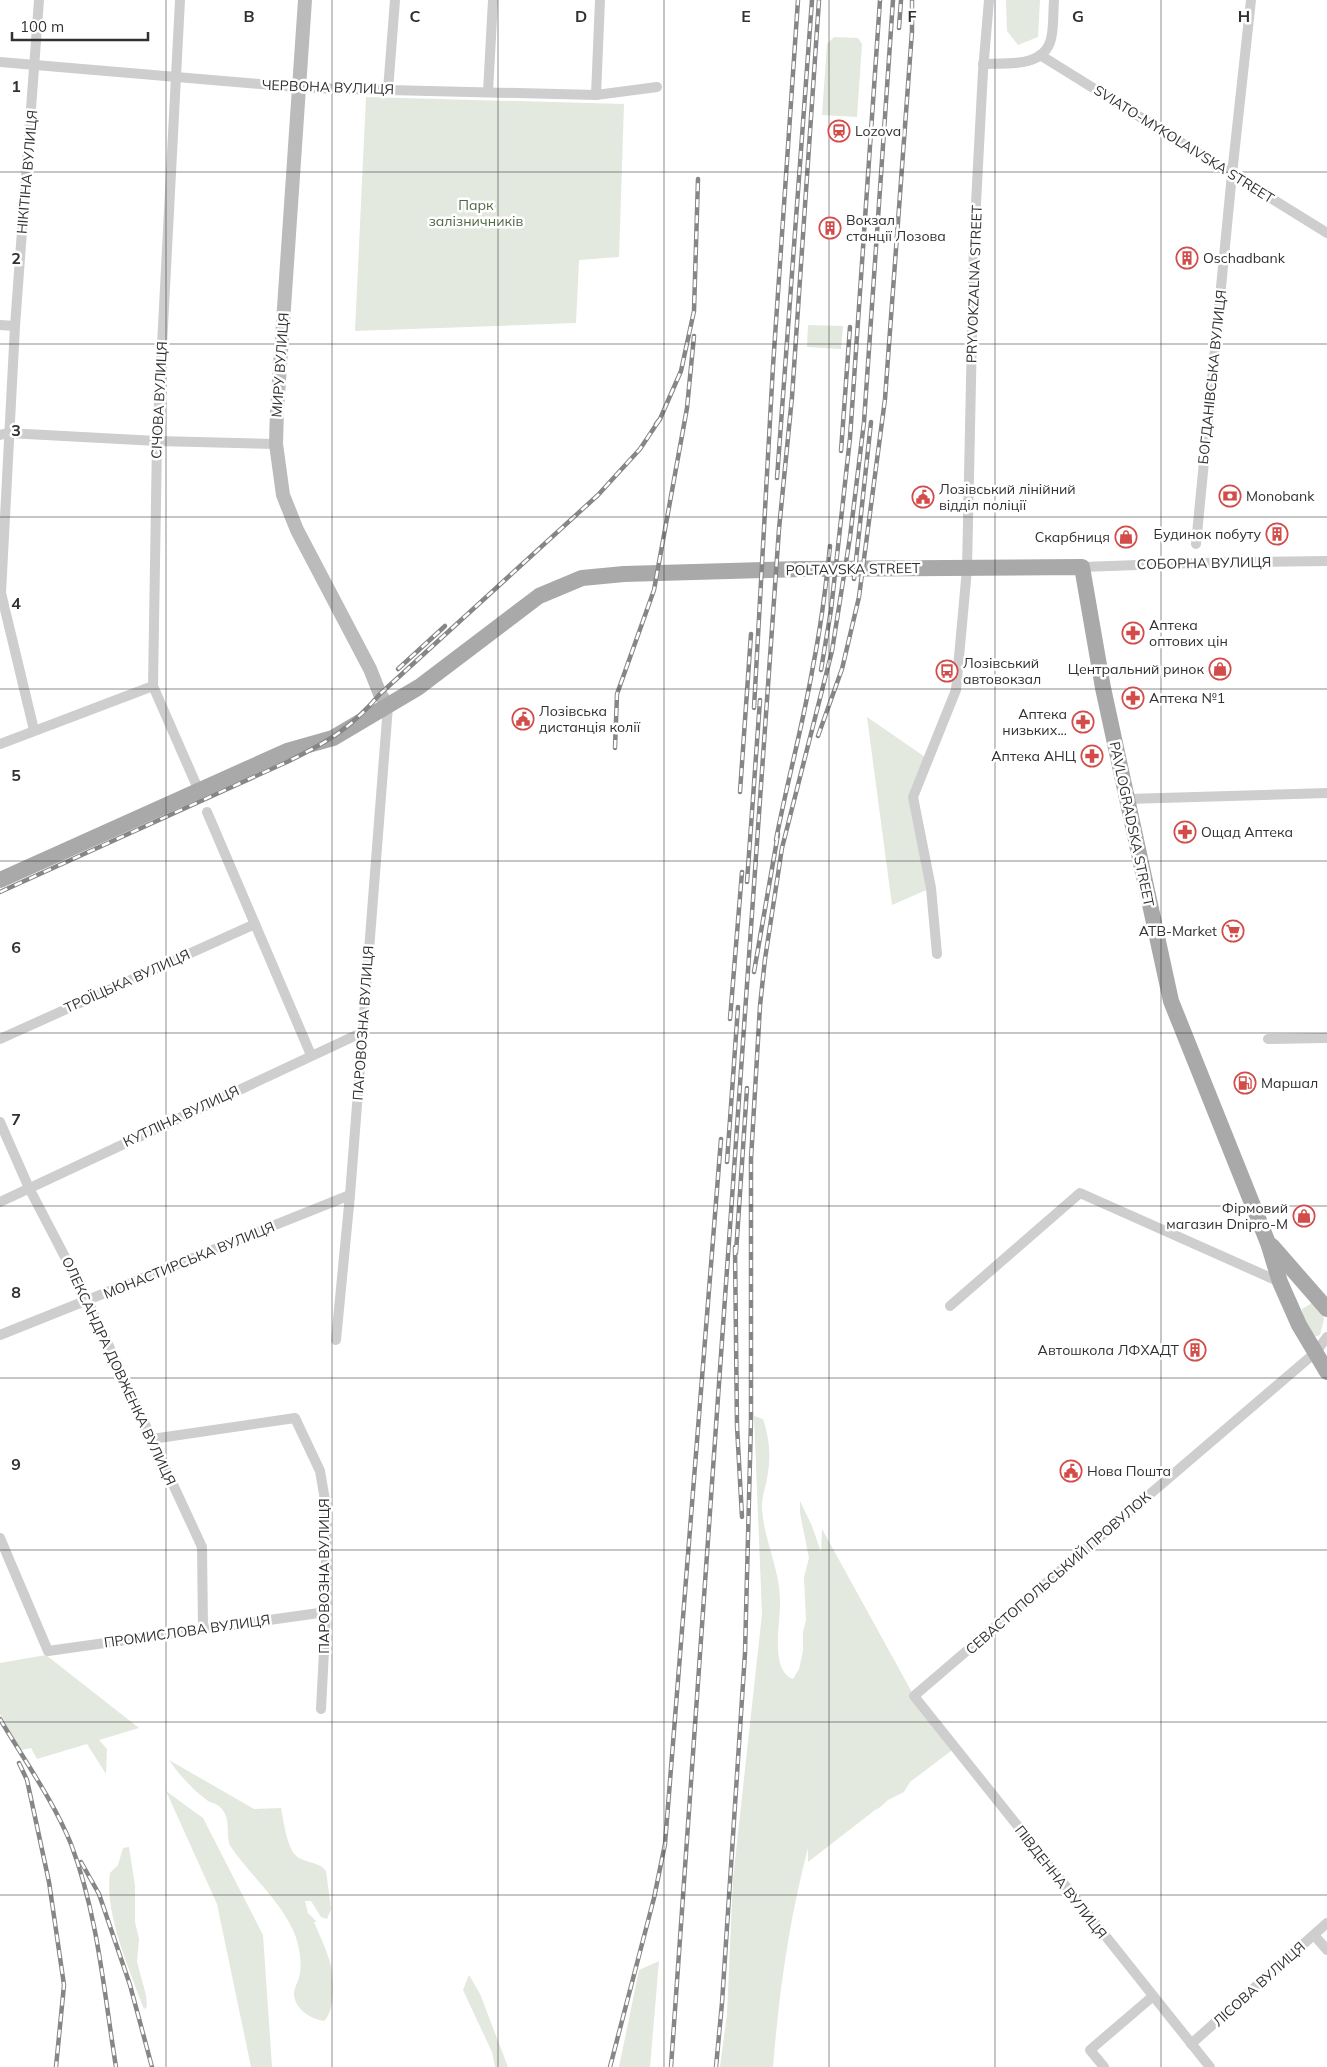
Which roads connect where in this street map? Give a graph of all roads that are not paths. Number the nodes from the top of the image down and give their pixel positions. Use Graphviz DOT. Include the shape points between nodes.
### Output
graph roads {
  1 [pos="40,0"];
  2 [pos="180,0"];
  3 [pos="305,0"];
  4 [pos="395,0"];
  5 [pos="493,0"];
  6 [pos="600,0"];
  7 [pos="989,0"];
  8 [pos="1054,0"];
  9 [pos="1250,0"];
  10 [pos="1040,55"];
  11 [pos="0,62"];
  12 [pos="984,64"];
  13 [pos="35,65"];
  14 [pos="176,77"];
  15 [pos="657,87"];
  16 [pos="300,88"];
  17 [pos="388,90"];
  18 [pos="488,92"];
  19 [pos="596,96"];
  20 [pos="1232,174"];
  21 [pos="1327,234"];
  22 [pos="0,325"];
  23 [pos="15,326"];
  24 [pos="4,434"];
  25 [pos="157,441"];
  26 [pos="276,444"];
  27 [pos="1196,544"];
  28 [pos="1327,561"];
  29 [pos="1082,567"];
  30 [pos="967,568"];
  31 [pos="0,593"];
  32 [pos="153,686"];
  33 [pos="388,706"];
  34 [pos="34,730"];
  35 [pos="0,744"];
  36 [pos="198,791"];
  37 [pos="1327,792"];
  38 [pos="1127,799"];
  39 [pos="207,812"];
  40 [pos="0,880"];
  41 [pos="255,924"];
  42 [pos="937,954"];
  43 [pos="363,1032"];
  44 [pos="1327,1038"];
  45 [pos="0,1039"];
  46 [pos="1268,1039"];
  47 [pos="311,1054"];
  48 [pos="0,1122"];
  49 [pos="29,1188"];
  50 [pos="350,1195"];
  51 [pos="0,1202"];
  52 [pos="1268,1243"];
  53 [pos="1280,1282"];
  54 [pos="88,1301"];
  55 [pos="950,1306"];
  56 [pos="1327,1309"];
  57 [pos="0,1335"];
  58 [pos="1327,1337"];
  59 [pos="336,1340"];
  60 [pos="1316,1352"];
  61 [pos="1327,1372"];
  62 [pos="152,1438"];
  63 [pos="0,1538"];
  64 [pos="326,1612"];
  65 [pos="203,1629"];
  66 [pos="914,1696"];
  67 [pos="321,1709"];
  68 [pos="1327,1923"];
  69 [pos="1314,1935"];
  70 [pos="1327,1950"];
  71 [pos="1152,1997"];
  72 [pos="1191,2044"];
  73 [pos="1104,2067"];
  74 [pos="1210,2067"];
  1 -- 13 [label="street, НІКІТІНА ВУЛИЦЯ"];
  2 -- 14 [label="street, СІЧОВА ВУЛИЦЯ"];
  3 -- 16 [label="main road, МИРУ ВУЛИЦЯ"];
  4 -- 17 [label="street"];
  5 -- 18 [label="street"];
  6 -- 19 [label="street"];
  7 -- 12 [label="street, PRYVOKZALNA STREET"];
  8 -- 10 [label="street" via="1051,39"];
  9 -- 20 [label="street, БОГДАНІВСЬКА ВУЛИЦЯ"];
  10 -- 12 [label="street" via="1026,61"];
  10 -- 20 [label="street, SVIATO-MYKOLAIVSKA STREET"];
  11 -- 13 [label="street, ЧЕРВОНА ВУЛИЦЯ"];
  12 -- 30 [label="street, PRYVOKZALNA STREET" via="974,241"];
  13 -- 14 [label="street, ЧЕРВОНА ВУЛИЦЯ"];
  13 -- 23 [label="street, НІКІТІНА ВУЛИЦЯ"];
  14 -- 16 [label="street, ЧЕРВОНА ВУЛИЦЯ"];
  14 -- 25 [label="street, СІЧОВА ВУЛИЦЯ"];
  15 -- 19 [label="street, ЧЕРВОНА ВУЛИЦЯ"];
  16 -- 17 [label="street, ЧЕРВОНА ВУЛИЦЯ"];
  16 -- 26 [label="main road, МИРУ ВУЛИЦЯ"];
  17 -- 18 [label="street, ЧЕРВОНА ВУЛИЦЯ"];
  18 -- 19 [label="street, ЧЕРВОНА ВУЛИЦЯ"];
  20 -- 21 [label="street, SVIATO-MYKOLAIVSKA STREET"];
  20 -- 27 [label="street, БОГДАНІВСЬКА ВУЛИЦЯ"];
  22 -- 23 [label="street"];
  23 -- 24 [label="street, НІКІТІНА ВУЛИЦЯ"];
  24 -- 25 [label="street"];
  24 -- 31 [label="street, НІКІТІНА ВУЛИЦЯ"];
  25 -- 26 [label="street"];
  25 -- 32 [label="street, СІЧОВА ВУЛИЦЯ"];
  26 -- 33 [label="main road, МИРУ ВУЛИЦЯ" via="283,495 297,530"];
  28 -- 29 [label="street, СОБОРНА ВУЛИЦЯ"];
  29 -- 30 [label="main road, POLTAVSKA STREET"];
  29 -- 38 [label="main road, PAVLOGRADSKA STREET"];
  30 -- 33 [label="main road, POLTAVSKA STREET" via="624,574 582,578 539,596 419,687"];
  30 -- 42 [label="street, PRYVOKZALNA STREET" via="956,690 913,797 930,888"];
  31 -- 34 [label="street, НІКІТІНА ВУЛИЦЯ"];
  32 -- 34 [label="street"];
  32 -- 36 [label="street, СІЧОВА ВУЛИЦЯ"];
  33 -- 36 [label="main road, POLTAVSKA STREET" via="333,738 287,751"];
  33 -- 43 [label="street, ПАРОВОЗНА ВУЛИЦЯ"];
  34 -- 35 [label="street"];
  36 -- 40 [label="main road, POLTAVSKA STREET"];
  37 -- 38 [label="street"];
  38 -- 52 [label="main road, PAVLOGRADSKA STREET" via="1170,1001"];
  39 -- 41 [label="street"];
  41 -- 45 [label="street, ТРОЇЦЬКА ВУЛИЦЯ"];
  41 -- 47 [label="street"];
  43 -- 47 [label="street, КУТЛІНА ВУЛИЦЯ"];
  43 -- 50 [label="street, ПАРОВОЗНА ВУЛИЦЯ"];
  44 -- 46 [label="street"];
  47 -- 49 [label="street, КУТЛІНА ВУЛИЦЯ"];
  48 -- 49 [label="street, ОЛЕКСАНДРА ДОВЖЕНКА ВУЛИЦЯ"];
  49 -- 51 [label="street, КУТЛІНА ВУЛИЦЯ"];
  49 -- 54 [label="street, ОЛЕКСАНДРА ДОВЖЕНКА ВУЛИЦЯ"];
  50 -- 54 [label="street, МОНАСТИРСЬКА ВУЛИЦЯ"];
  50 -- 59 [label="street, ПАРОВОЗНА ВУЛИЦЯ"];
  52 -- 53 [label="main road, PAVLOGRADSKA STREET"];
  52 -- 56 [label="main road, PAVLOGRADSKA STREET"];
  53 -- 55 [label="street" via="1080,1193"];
  53 -- 60 [label="main road, PAVLOGRADSKA STREET" via="1299,1325"];
  54 -- 57 [label="street, МОНАСТИРСЬКА ВУЛИЦЯ"];
  54 -- 62 [label="street, ОЛЕКСАНДРА ДОВЖЕНКА ВУЛИЦЯ"];
  58 -- 60 [label="street, СЕВАСТОПОЛЬСЬКИЙ ПРОВУЛОК"];
  60 -- 61 [label="main road, PAVLOGRADSKA STREET"];
  60 -- 66 [label="street, СЕВАСТОПОЛЬСЬКИЙ ПРОВУЛОК"];
  62 -- 64 [label="street, ПАРОВОЗНА ВУЛИЦЯ" via="295,1418 320,1471 326,1506"];
  62 -- 65 [label="street, ОЛЕКСАНДРА ДОВЖЕНКА ВУЛИЦЯ" via="202,1547"];
  63 -- 65 [label="street, ПРОМИСЛОВА ВУЛИЦЯ" via="48,1651"];
  64 -- 65 [label="street, ПРОМИСЛОВА ВУЛИЦЯ"];
  64 -- 67 [label="street, ПАРОВОЗНА ВУЛИЦЯ"];
  66 -- 71 [label="street, ПІВДЕННА ВУЛИЦЯ"];
  68 -- 69 [label="street, ЛІСОВА ВУЛИЦЯ"];
  69 -- 70 [label="street"];
  69 -- 72 [label="street, ЛІСОВА ВУЛИЦЯ"];
  71 -- 72 [label="street, ПІВДЕННА ВУЛИЦЯ"];
  71 -- 73 [label="street" via="1090,2050"];
  72 -- 74 [label="street, ПІВДЕННА ВУЛИЦЯ"];
}
